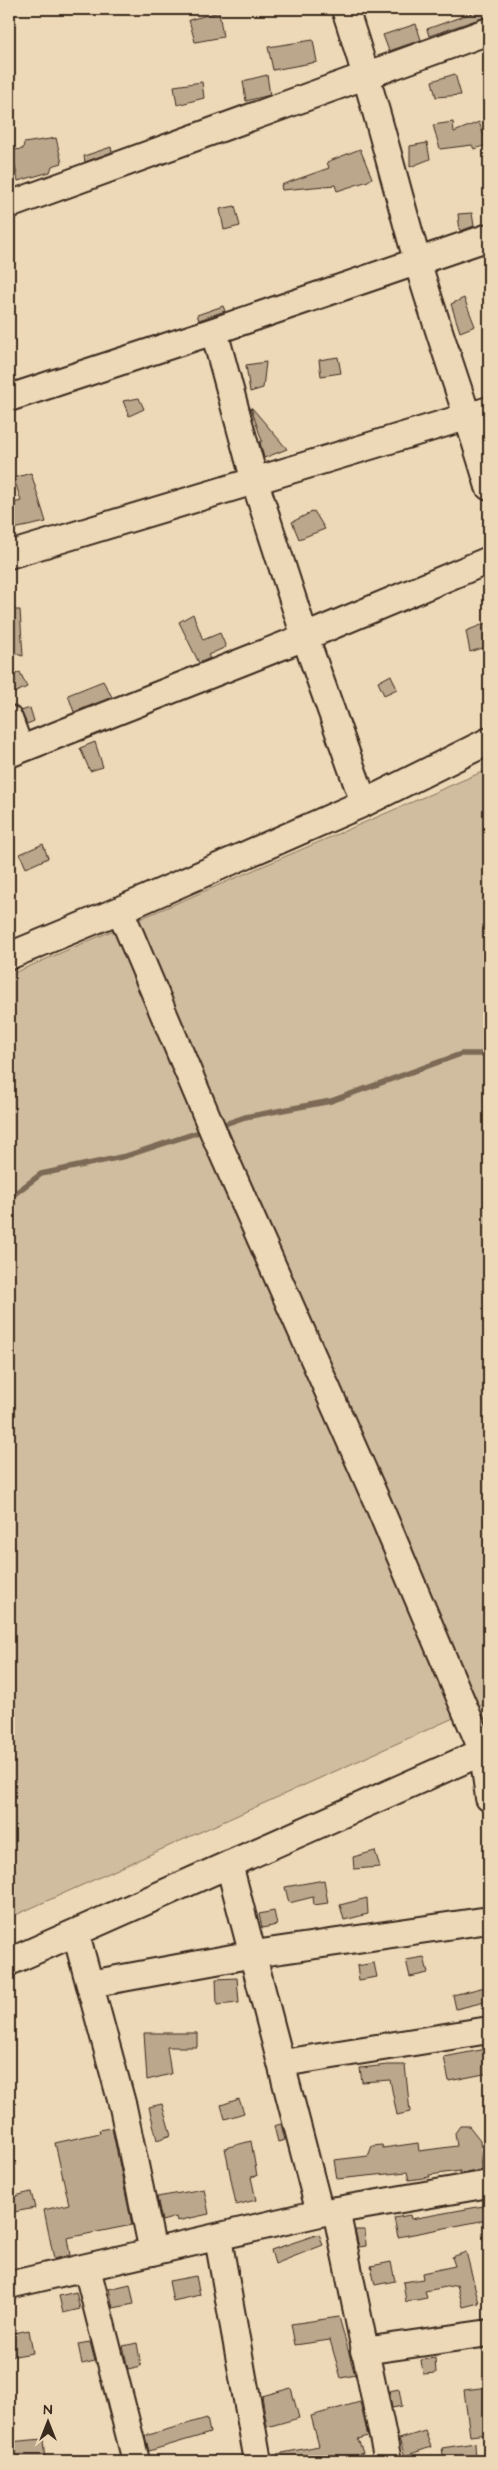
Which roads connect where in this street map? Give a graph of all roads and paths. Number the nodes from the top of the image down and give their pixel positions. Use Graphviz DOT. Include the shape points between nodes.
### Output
graph roads {
  1 [pos="346,9"];
  2 [pos="489,32"];
  3 [pos="368,76"];
  4 [pos="9,205"];
  5 [pos="489,237"];
  6 [pos="418,261"];
  7 [pos="214,332"];
  8 [pos="9,398"];
  9 [pos="479,413"];
  10 [pos="255,482"];
  11 [pos="489,487"];
  12 [pos="9,555"];
  13 [pos="489,560"];
  14 [pos="305,637"];
  15 [pos="9,719"];
  16 [pos="489,741"];
  17 [pos="14,751"];
  18 [pos="364,803"];
  19 [pos="120,910"];
  20 [pos="9,956"];
  21 [pos="486,1750"];
  22 [pos="489,1798"];
  23 [pos="229,1864"];
  24 [pos="489,1920"];
  25 [pos="76,1934"];
  26 [pos="254,1954"];
  27 [pos="9,1962"];
  28 [pos="90,1984"];
  29 [pos="489,2030"];
  30 [pos="283,2064"];
  31 [pos="489,2184"];
  32 [pos="328,2212"];
  33 [pos="218,2238"];
  34 [pos="153,2252"];
  35 [pos="87,2268"];
  36 [pos="9,2286"];
  37 [pos="489,2333"];
  38 [pos="364,2351"];
  39 [pos="136,2461"];
  40 [pos="258,2461"];
  41 [pos="388,2461"];
  1 -- 3 [label="street"];
  2 -- 3 [label="street"];
  3 -- 4 [label="street"];
  3 -- 6 [label="street"];
  5 -- 6 [label="street"];
  6 -- 7 [label="street"];
  6 -- 9 [label="street"];
  7 -- 8 [label="street"];
  7 -- 10 [label="street"];
  9 -- 10 [label="street"];
  9 -- 11 [label="street"];
  10 -- 12 [label="street"];
  10 -- 14 [label="street"];
  13 -- 14 [label="street"];
  14 -- 17 [label="street"];
  14 -- 18 [label="street"];
  15 -- 17 [label="street"];
  16 -- 18 [label="street"];
  18 -- 19 [label="street"];
  19 -- 20 [label="street"];
  19 -- 21 [label="street"];
  21 -- 22 [label="street"];
  21 -- 23 [label="street"];
  23 -- 25 [label="street"];
  23 -- 26 [label="street"];
  24 -- 26 [label="street"];
  25 -- 27 [label="street"];
  25 -- 28 [label="street"];
  26 -- 28 [label="street"];
  26 -- 30 [label="street"];
  28 -- 34 [label="street" via="123,2107"];
  29 -- 30 [label="street"];
  30 -- 32 [label="street"];
  31 -- 32 [label="street"];
  32 -- 33 [label="street"];
  32 -- 38 [label="street"];
  33 -- 34 [label="street"];
  33 -- 40 [label="street"];
  34 -- 35 [label="street"];
  35 -- 36 [label="street"];
  35 -- 39 [label="street"];
  37 -- 38 [label="street"];
  38 -- 41 [label="street"];
}
